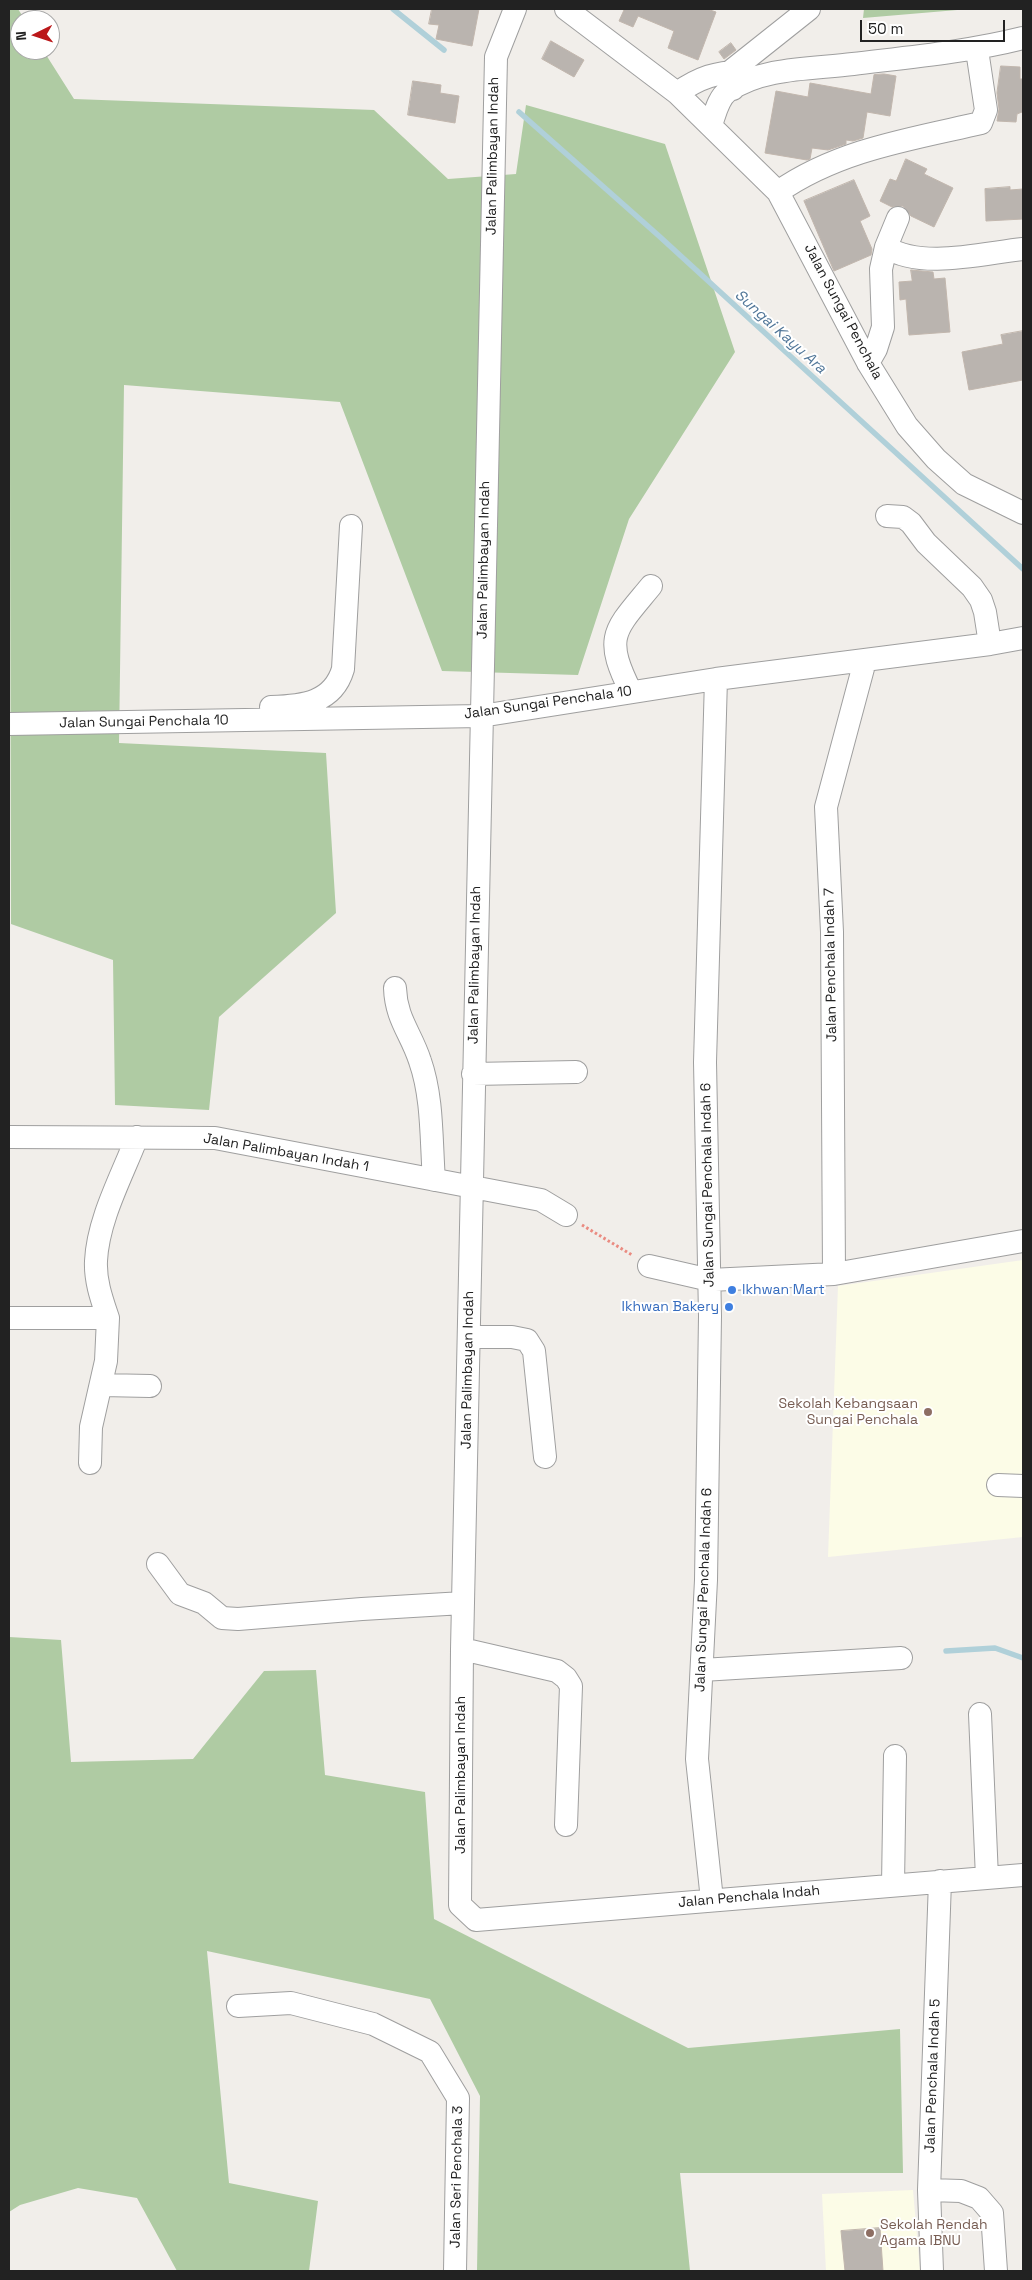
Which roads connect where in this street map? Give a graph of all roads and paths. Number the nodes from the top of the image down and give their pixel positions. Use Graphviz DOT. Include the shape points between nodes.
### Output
graph roads {
  1 [pos="515,9"];
  2 [pos="566,9"];
  3 [pos="809,9"];
  4 [pos="1023,38"];
  5 [pos="976,50"];
  6 [pos="732,80"];
  7 [pos="677,93"];
  8 [pos="712,125"];
  9 [pos="778,192"];
  10 [pos="898,218"];
  11 [pos="886,248"];
  12 [pos="1023,248"];
  13 [pos="868,363"];
  14 [pos="1023,513"];
  15 [pos="887,516"];
  16 [pos="350,526"];
  17 [pos="651,586"];
  18 [pos="1023,638"];
  19 [pos="990,644"];
  20 [pos="865,661"];
  21 [pos="716,679"];
  22 [pos="631,692"];
  23 [pos="481,716"];
  24 [pos="249,720"];
  25 [pos="9,724"];
  26 [pos="395,988"];
  27 [pos="576,1072"];
  28 [pos="473,1074"];
  29 [pos="9,1137"];
  30 [pos="137,1137"];
  31 [pos="434,1180"];
  32 [pos="472,1187"];
  33 [pos="566,1215"];
  34 [pos="1023,1241"];
  35 [pos="649,1266"];
  36 [pos="834,1274"];
  37 [pos="710,1280"];
  38 [pos="9,1318"];
  39 [pos="108,1318"];
  40 [pos="469,1338"];
  41 [pos="150,1386"];
  42 [pos="99,1392"];
  43 [pos="545,1456"];
  44 [pos="90,1463"];
  45 [pos="998,1485"];
  46 [pos="1023,1486"];
  47 [pos="158,1564"];
  48 [pos="463,1604"];
  49 [pos="462,1649"];
  50 [pos="901,1658"];
  51 [pos="702,1670"];
  52 [pos="980,1714"];
  53 [pos="895,1756"];
  54 [pos="566,1825"];
  55 [pos="1023,1875"];
  56 [pos="987,1878"];
  57 [pos="940,1881"];
  58 [pos="893,1884"];
  59 [pos="712,1900"];
  60 [pos="476,1920"];
  61 [pos="238,2006"];
  62 [pos="928,2190"];
  63 [pos="455,2271"];
  64 [pos="932,2271"];
  65 [pos="996,2271"];
  1 -- 23 [label="street, Jalan Palimbayan Indah" via="496,57"];
  2 -- 7 [label="street, Jalan Sungai Penchala"];
  3 -- 6 [label="street"];
  4 -- 5 [label="street"];
  5 -- 6 [label="street"];
  5 -- 9 [label="street" via="986,110 981,123 859,152 800,176"];
  6 -- 7 [label="street" via="713,73"];
  6 -- 8 [label="street" via="719,102"];
  7 -- 8 [label="street, Jalan Sungai Penchala"];
  8 -- 9 [label="street, Jalan Sungai Penchala"];
  9 -- 13 [label="street, Jalan Sungai Penchala"];
  10 -- 11 [label="street"];
  11 -- 12 [label="street" via="901,255 935,260"];
  11 -- 13 [label="street" via="881,269 883,326"];
  13 -- 14 [label="street, Jalan Sungai Penchala" via="907,426 936,459 964,484"];
  15 -- 19 [label="street" via="904,517 926,543 972,586 985,612"];
  16 -- 24 [label="street" via="344,669 339,682 330,694 316,700 263,708"];
  17 -- 22 [label="street" via="619,625 615,638 618,666"];
  18 -- 19 [label="street, Jalan Sungai Penchala 10"];
  19 -- 20 [label="street, Jalan Sungai Penchala 10"];
  20 -- 21 [label="street, Jalan Sungai Penchala 10"];
  20 -- 36 [label="street, Jalan Penchala Indah 7" via="826,807 832,932"];
  21 -- 22 [label="street, Jalan Sungai Penchala 10"];
  21 -- 37 [label="street, Jalan Sungai Penchala Indah 6" via="705,1062"];
  22 -- 23 [label="street, Jalan Sungai Penchala 10"];
  23 -- 24 [label="street, Jalan Sungai Penchala 10"];
  23 -- 28 [label="street, Jalan Palimbayan Indah"];
  24 -- 25 [label="street, Jalan Sungai Penchala 10"];
  26 -- 31 [label="street" via="396,1006 420,1061 426,1086"];
  27 -- 28 [label="street"];
  28 -- 32 [label="street, Jalan Palimbayan Indah"];
  29 -- 30 [label="street, Jalan Palimbayan Indah 1"];
  30 -- 31 [label="street, Jalan Palimbayan Indah 1" via="215,1138"];
  30 -- 39 [label="street" via="109,1205 96,1261 98,1286"];
  31 -- 32 [label="street, Jalan Palimbayan Indah 1"];
  32 -- 33 [label="street" via="541,1200"];
  32 -- 40 [label="street, Jalan Palimbayan Indah"];
  33 -- 35 [label="path"];
  34 -- 36 [label="street"];
  35 -- 37 [label="street"];
  36 -- 37 [label="street"];
  37 -- 51 [label="street, Jalan Sungai Penchala Indah 6"];
  38 -- 39 [label="street"];
  39 -- 42 [label="street" via="106,1361"];
  40 -- 43 [label="street" via="527,1340 534,1351"];
  40 -- 48 [label="street, Jalan Palimbayan Indah"];
  41 -- 42 [label="street"];
  42 -- 44 [label="street" via="90,1436"];
  45 -- 46 [label="street"];
  47 -- 48 [label="street" via="180,1594 204,1602 222,1618"];
  48 -- 49 [label="street, Jalan Palimbayan Indah"];
  49 -- 54 [label="street" via="557,1670 566,1678 570,1686"];
  49 -- 60 [label="street, Jalan Palimbayan Indah" via="460,1905"];
  50 -- 51 [label="street"];
  51 -- 59 [label="street, Jalan Sungai Penchala Indah 6" via="698,1759"];
  52 -- 56 [label="street"];
  53 -- 58 [label="street"];
  55 -- 56 [label="street, Jalan Penchala Indah"];
  56 -- 57 [label="street, Jalan Penchala Indah"];
  57 -- 58 [label="street, Jalan Penchala Indah"];
  57 -- 62 [label="street, Jalan Penchala Indah 5"];
  58 -- 59 [label="street, Jalan Penchala Indah"];
  59 -- 60 [label="street, Jalan Penchala Indah"];
  61 -- 63 [label="street, Jalan Seri Penchala 3" via="290,2003 373,2024 430,2052 458,2098"];
  62 -- 64 [label="street, Jalan Penchala Indah 5"];
  62 -- 65 [label="street" via="961,2191 979,2198 992,2213"];
}
